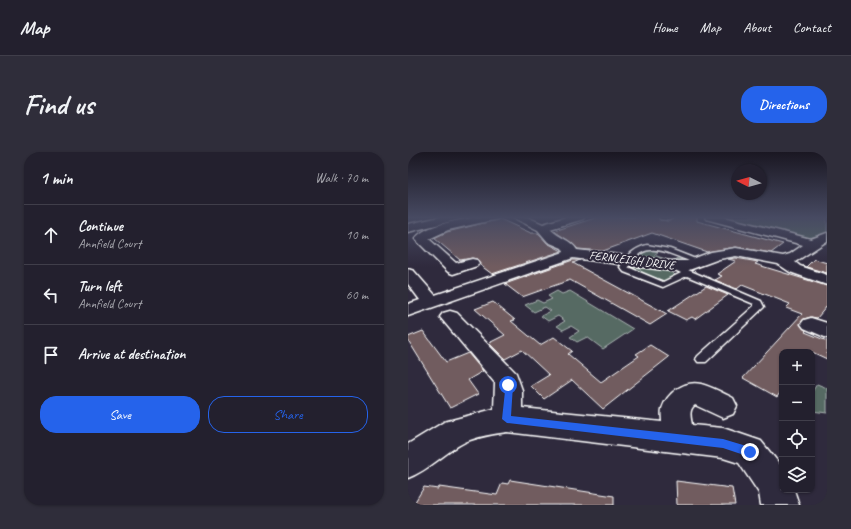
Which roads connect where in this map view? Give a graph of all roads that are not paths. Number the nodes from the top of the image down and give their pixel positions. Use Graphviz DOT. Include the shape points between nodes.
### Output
graph roads {
  1 [pos="428,233"];
  2 [pos="547,233"];
  3 [pos="773,233"];
  4 [pos="827,237"];
  5 [pos="813,244"];
  6 [pos="572,254"];
  7 [pos="627,260"];
  8 [pos="783,260"];
  9 [pos="699,262"];
  10 [pos="472,263"];
  11 [pos="671,266"];
  12 [pos="687,273"];
  13 [pos="408,274"];
  14 [pos="827,280"];
  15 [pos="441,309"];
  16 [pos="408,310"];
  17 [pos="702,358"];
  18 [pos="723,406"];
  19 [pos="507,419"];
  20 [pos="677,438"];
  21 [pos="408,462"];
  22 [pos="780,505"];
  1 -- 10 [label="street" via="421,239 453,269"];
  2 -- 6 [label="street" via="568,246"];
  3 -- 5 [label="street"];
  4 -- 5 [label="street"];
  5 -- 8 [label="street" via="794,258"];
  6 -- 7 [label="street, FERNLEIGH DRIVE"];
  6 -- 15 [label="street"];
  7 -- 9 [label="lane" via="643,248 652,246"];
  7 -- 11 [label="street, FERNLEIGH DRIVE"];
  7 -- 12 [label="lane" via="625,269 660,284 668,283"];
  8 -- 9 [label="street, FERNLEIGH DRIVE" via="736,252"];
  8 -- 14 [label="street" via="794,268"];
  9 -- 11 [label="street, FERNLEIGH DRIVE"];
  11 -- 12 [label="lane"];
  12 -- 17 [label="lane" via="751,299 758,303 759,307"];
  13 -- 15 [label="street"];
  15 -- 16 [label="street"];
  15 -- 19 [label="street" via="507,380"];
  18 -- 20 [label="street" via="700,395 692,394 683,399 676,410"];
  19 -- 20 [label="street"];
  19 -- 21 [label="street" via="455,432"];
  20 -- 22 [label="street" via="723,443 750,452 775,486"];
}
